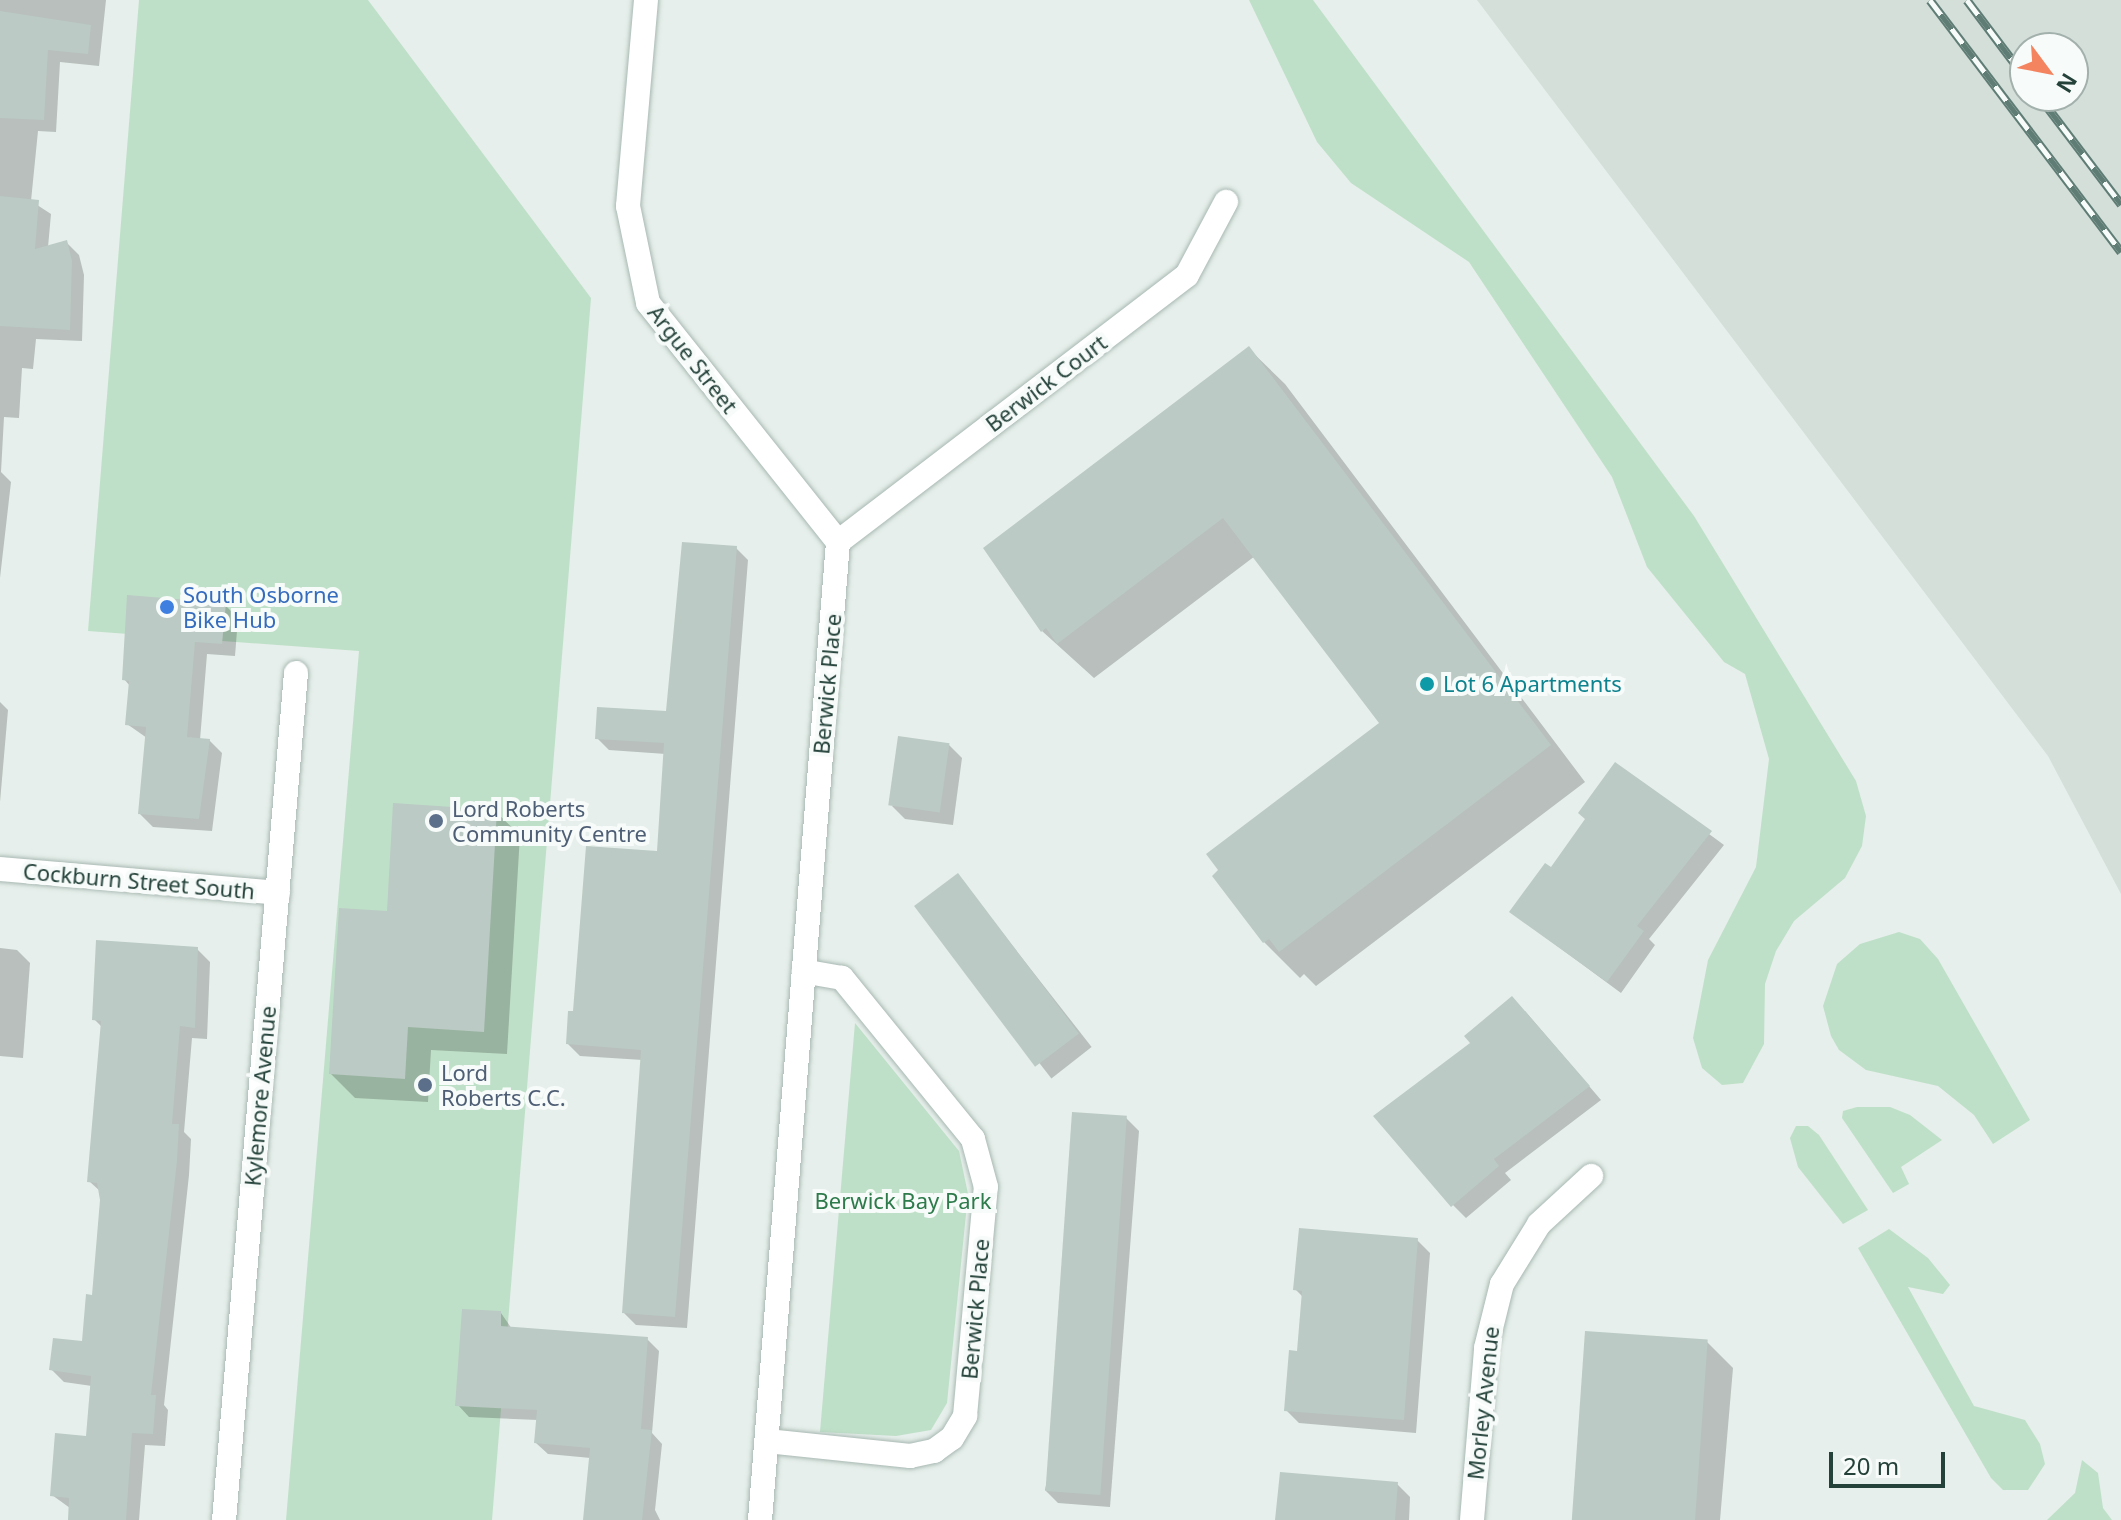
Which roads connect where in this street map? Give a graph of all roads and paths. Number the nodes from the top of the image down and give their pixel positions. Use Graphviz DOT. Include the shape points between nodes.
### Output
graph roads {
  1 [pos="646,0"];
  2 [pos="1226,202"];
  3 [pos="838,542"];
  4 [pos="296,673"];
  5 [pos="0,869"];
  6 [pos="278,893"];
  7 [pos="804,971"];
  8 [pos="1591,1176"];
  9 [pos="767,1441"];
  10 [pos="224,1520"];
  11 [pos="760,1520"];
  12 [pos="1472,1520"];
  1 -- 3 [label="street, Argue Street" via="628,206 648,303"];
  2 -- 3 [label="street, Berwick Court" via="1187,275"];
  3 -- 7 [label="street, Berwick Place"];
  4 -- 6 [label="street, Kylemore Avenue"];
  5 -- 6 [label="street, Cockburn Street South"];
  6 -- 10 [label="street, Kylemore Avenue"];
  7 -- 9 [label="street, Berwick Place"];
  7 -- 9 [label="street, Berwick Place" via="842,978 973,1139 986,1187 965,1416 952,1438 934,1451 910,1456"];
  8 -- 12 [label="street, Morley Avenue" via="1539,1224 1502,1284 1486,1348"];
  9 -- 11 [label="street, Berwick Place"];
}
